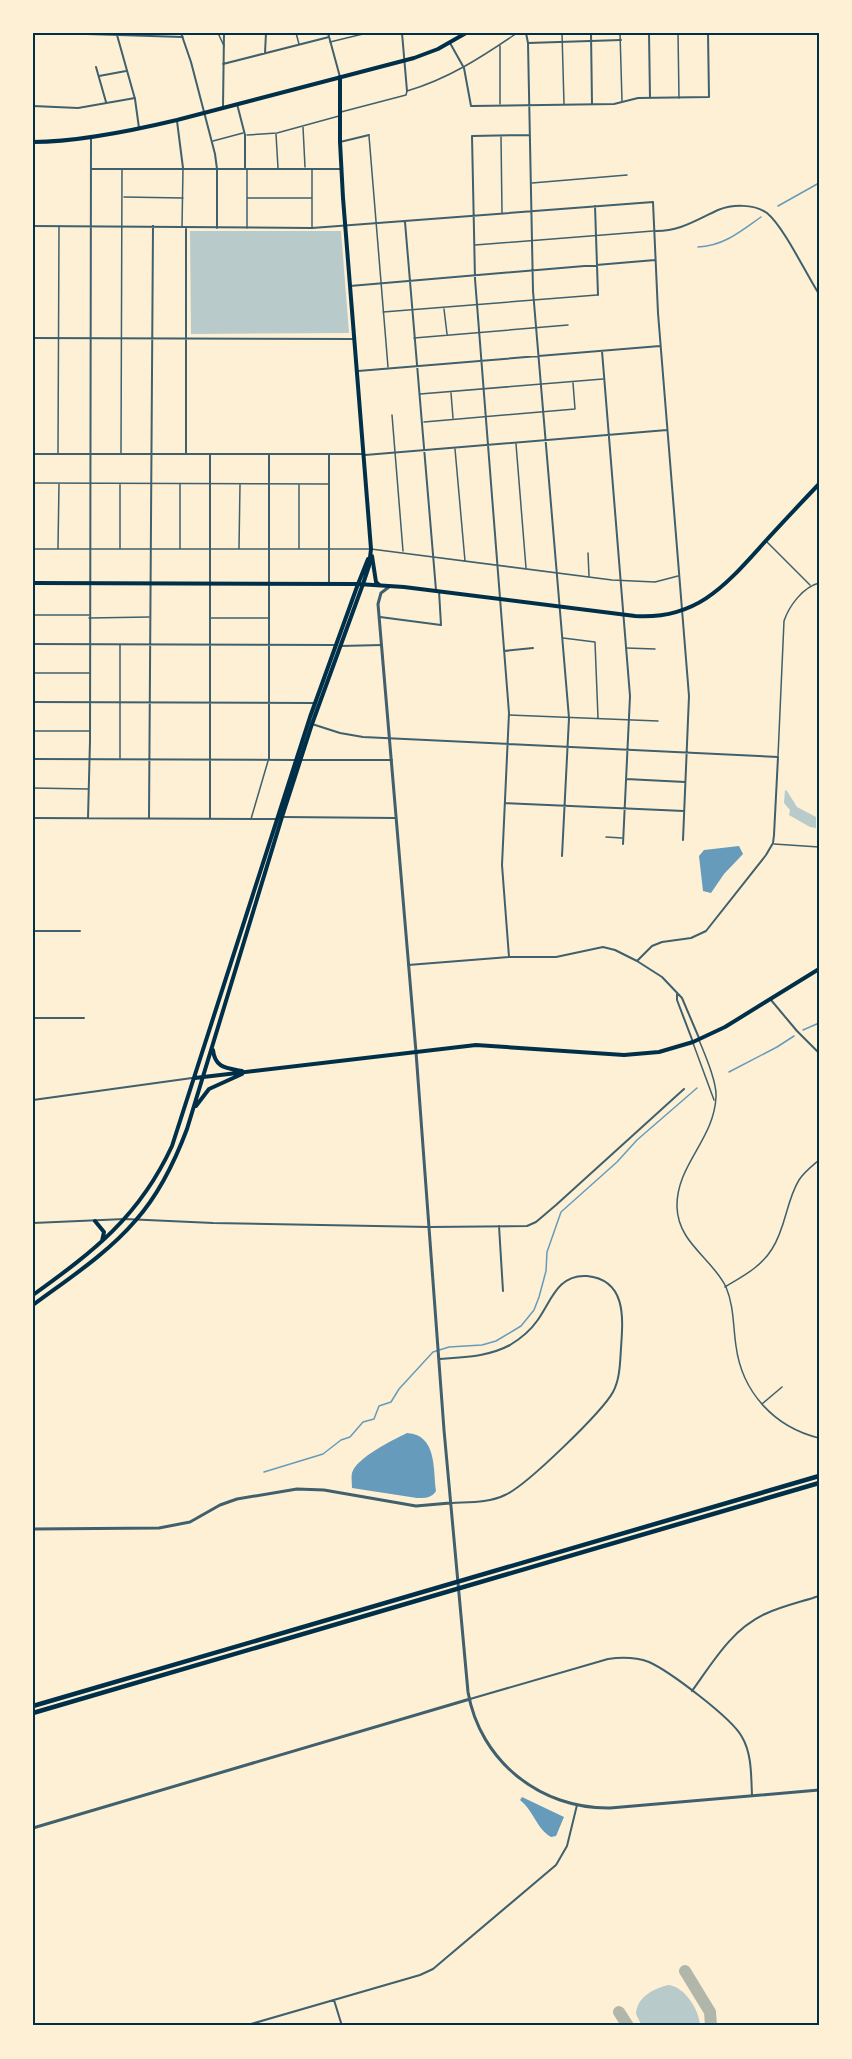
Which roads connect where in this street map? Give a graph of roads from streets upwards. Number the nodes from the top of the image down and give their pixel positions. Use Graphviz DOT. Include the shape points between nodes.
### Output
graph roads {
  1 [pos="55,33"];
  2 [pos="181,33"];
  3 [pos="224,33"];
  4 [pos="266,33"];
  5 [pos="402,33"];
  6 [pos="466,33"];
  7 [pos="526,33"];
  8 [pos="591,33"];
  9 [pos="649,33"];
  10 [pos="708,33"];
  11 [pos="117,35"];
  12 [pos="144,35"];
  13 [pos="328,35"];
  14 [pos="183,38"];
  15 [pos="621,40"];
  16 [pos="592,41"];
  17 [pos="528,42"];
  18 [pos="450,43"];
  19 [pos="266,53"];
  20 [pos="404,60"];
  21 [pos="223,64"];
  22 [pos="96,67"];
  23 [pos="127,70"];
  24 [pos="99,76"];
  25 [pos="340,78"];
  26 [pos="407,91"];
  27 [pos="135,98"];
  28 [pos="650,98"];
  29 [pos="106,103"];
  30 [pos="237,104"];
  31 [pos="592,104"];
  32 [pos="33,106"];
  33 [pos="529,106"];
  34 [pos="223,107"];
  35 [pos="204,112"];
  36 [pos="177,120"];
  37 [pos="139,128"];
  38 [pos="369,135"];
  39 [pos="529,135"];
  40 [pos="91,136"];
  41 [pos="33,142"];
  42 [pos="340,142"];
  43 [pos="90,168"];
  44 [pos="183,168"];
  45 [pos="217,169"];
  46 [pos="246,169"];
  47 [pos="341,169"];
  48 [pos="595,206"];
  49 [pos="531,212"];
  50 [pos="474,216"];
  51 [pos="405,222"];
  52 [pos="90,225"];
  53 [pos="33,226"];
  54 [pos="153,226"];
  55 [pos="184,227"];
  56 [pos="345,227"];
  57 [pos="217,228"];
  58 [pos="654,231"];
  59 [pos="655,260"];
  60 [pos="596,265"];
  61 [pos="532,270"];
  62 [pos="474,275"];
  63 [pos="410,280"];
  64 [pos="350,285"];
  65 [pos="819,294"];
  66 [pos="598,295"];
  67 [pos="33,338"];
  68 [pos="90,338"];
  69 [pos="151,338"];
  70 [pos="186,338"];
  71 [pos="355,339"];
  72 [pos="660,346"];
  73 [pos="602,351"];
  74 [pos="538,356"];
  75 [pos="481,361"];
  76 [pos="417,366"];
  77 [pos="357,371"];
  78 [pos="667,430"];
  79 [pos="609,435"];
  80 [pos="546,440"];
  81 [pos="487,446"];
  82 [pos="424,451"];
  83 [pos="186,453"];
  84 [pos="33,454"];
  85 [pos="89,454"];
  86 [pos="150,454"];
  87 [pos="210,454"];
  88 [pos="269,454"];
  89 [pos="329,454"];
  90 [pos="364,455"];
  91 [pos="819,484"];
  92 [pos="371,549"];
  93 [pos="33,583"];
  94 [pos="89,583"];
  95 [pos="150,583"];
  96 [pos="209,583"];
  97 [pos="269,583"];
  98 [pos="328,583"];
  99 [pos="360,584"];
  100 [pos="379,585"];
  101 [pos="394,586"];
  102 [pos="438,591"];
  103 [pos="499,598"];
  104 [pos="560,606"];
  105 [pos="682,611"];
  106 [pos="622,614"];
  107 [pos="380,617"];
  108 [pos="33,644"];
  109 [pos="89,644"];
  110 [pos="150,644"];
  111 [pos="209,645"];
  112 [pos="270,645"];
  113 [pos="338,645"];
  114 [pos="382,645"];
  115 [pos="533,648"];
  116 [pos="504,651"];
  117 [pos="33,702"];
  118 [pos="89,702"];
  119 [pos="150,702"];
  120 [pos="209,702"];
  121 [pos="269,702"];
  122 [pos="317,703"];
  123 [pos="312,724"];
  124 [pos="390,738"];
  125 [pos="508,744"];
  126 [pos="568,747"];
  127 [pos="627,750"];
  128 [pos="687,752"];
  129 [pos="33,759"];
  130 [pos="89,759"];
  131 [pos="149,760"];
  132 [pos="209,760"];
  133 [pos="269,760"];
  134 [pos="298,760"];
  135 [pos="392,760"];
  136 [pos="626,779"];
  137 [pos="686,782"];
  138 [pos="505,803"];
  139 [pos="565,806"];
  140 [pos="624,808"];
  141 [pos="684,811"];
  142 [pos="33,818"];
  143 [pos="88,818"];
  144 [pos="149,818"];
  145 [pos="210,818"];
  146 [pos="280,818"];
  147 [pos="396,818"];
  148 [pos="683,840"];
  149 [pos="622,844"];
  150 [pos="562,856"];
  151 [pos="33,931"];
  152 [pos="80,931"];
  153 [pos="509,957"];
  154 [pos="637,961"];
  155 [pos="408,965"];
  156 [pos="819,969"];
  157 [pos="677,994"];
  158 [pos="771,1000"];
  159 [pos="33,1018"];
  160 [pos="84,1018"];
  161 [pos="699,1040"];
  162 [pos="693,1042"];
  163 [pos="212,1046"];
  164 [pos="416,1052"];
  165 [pos="819,1053"];
  166 [pos="248,1072"];
  167 [pos="202,1077"];
  168 [pos="195,1078"];
  169 [pos="684,1089"];
  170 [pos="33,1100"];
  171 [pos="193,1111"];
  172 [pos="126,1219"];
  173 [pos="137,1220"];
  174 [pos="95,1221"];
  175 [pos="33,1223"];
  176 [pos="499,1226"];
  177 [pos="429,1227"];
  178 [pos="102,1242"];
  179 [pos="503,1291"];
  180 [pos="33,1295"];
  181 [pos="33,1305"];
  182 [pos="439,1359"];
  183 [pos="819,1476"];
  184 [pos="819,1483"];
  185 [pos="450,1503"];
  186 [pos="33,1529"];
  187 [pos="819,1596"];
  188 [pos="692,1691"];
  189 [pos="470,1699"];
  190 [pos="33,1706"];
  191 [pos="33,1713"];
  192 [pos="819,1790"];
  193 [pos="752,1796"];
  194 [pos="577,1805"];
  195 [pos="33,1828"];
  196 [pos="334,2000"];
  197 [pos="244,2026"];
  198 [pos="342,2026"];
  1 -- 11 [label="street"];
  2 -- 14 [label="street"];
  3 -- 21 [label="street"];
  4 -- 19 [label="street"];
  5 -- 20 [label="street"];
  6 -- 18 [label="main road"];
  7 -- 17 [label="street"];
  8 -- 16 [label="street"];
  9 -- 28 [label="street"];
  10 -- 28 [label="street" via="709,97"];
  11 -- 12 [label="street"];
  11 -- 23 [label="street"];
  12 -- 14 [label="street"];
  13 -- 19 [label="street"];
  13 -- 25 [label="street"];
  14 -- 35 [label="street"];
  15 -- 16 [label="street"];
  16 -- 17 [label="street"];
  16 -- 31 [label="street"];
  17 -- 33 [label="street"];
  18 -- 20 [label="main road"];
  18 -- 33 [label="street" via="464,68 471,106"];
  19 -- 21 [label="street"];
  20 -- 25 [label="main road"];
  20 -- 26 [label="street"];
  21 -- 34 [label="street"];
  22 -- 24 [label="street"];
  23 -- 24 [label="street"];
  23 -- 27 [label="street"];
  24 -- 29 [label="street"];
  25 -- 30 [label="main road"];
  25 -- 42 [label="main road"];
  27 -- 29 [label="street"];
  27 -- 37 [label="street"];
  28 -- 31 [label="street"];
  29 -- 32 [label="street" via="78,108"];
  30 -- 34 [label="main road"];
  30 -- 46 [label="street" via="245,134"];
  31 -- 33 [label="street"];
  33 -- 39 [label="street"];
  34 -- 35 [label="main road"];
  35 -- 36 [label="main road"];
  35 -- 45 [label="street"];
  36 -- 37 [label="main road"];
  36 -- 44 [label="street"];
  37 -- 40 [label="main road"];
  38 -- 42 [label="street"];
  39 -- 49 [label="street"];
  39 -- 50 [label="street" via="472,136"];
  40 -- 41 [label="main road"];
  40 -- 43 [label="street"];
  42 -- 47 [label="main road"];
  43 -- 44 [label="street"];
  43 -- 52 [label="street"];
  44 -- 45 [label="street"];
  45 -- 46 [label="street"];
  45 -- 57 [label="street"];
  46 -- 47 [label="street"];
  47 -- 56 [label="main road"];
  48 -- 49 [label="street"];
  48 -- 58 [label="street" via="653,202"];
  48 -- 60 [label="street"];
  49 -- 50 [label="street"];
  49 -- 61 [label="street"];
  50 -- 51 [label="street"];
  50 -- 62 [label="street"];
  51 -- 56 [label="street"];
  51 -- 63 [label="street"];
  52 -- 53 [label="street"];
  52 -- 54 [label="street"];
  52 -- 68 [label="street"];
  54 -- 55 [label="street"];
  54 -- 69 [label="street"];
  55 -- 57 [label="street"];
  55 -- 70 [label="street"];
  56 -- 57 [label="street"];
  56 -- 64 [label="main road"];
  58 -- 59 [label="street"];
  58 -- 65 [label="street" via="676,229 723,208 760,210 775,222"];
  59 -- 60 [label="street"];
  59 -- 72 [label="street"];
  60 -- 61 [label="street"];
  60 -- 66 [label="street"];
  61 -- 62 [label="street"];
  61 -- 74 [label="street"];
  62 -- 63 [label="street"];
  62 -- 75 [label="street"];
  63 -- 64 [label="street"];
  63 -- 76 [label="street"];
  64 -- 71 [label="main road"];
  67 -- 68 [label="street"];
  68 -- 69 [label="street"];
  68 -- 85 [label="street"];
  69 -- 70 [label="street"];
  69 -- 86 [label="street"];
  70 -- 71 [label="street"];
  70 -- 83 [label="street"];
  71 -- 77 [label="main road"];
  72 -- 73 [label="street"];
  72 -- 78 [label="street"];
  73 -- 74 [label="street"];
  73 -- 79 [label="street"];
  74 -- 75 [label="street"];
  74 -- 80 [label="street"];
  75 -- 76 [label="street"];
  75 -- 81 [label="street"];
  76 -- 77 [label="street"];
  76 -- 82 [label="street"];
  77 -- 90 [label="main road"];
  78 -- 79 [label="street"];
  78 -- 105 [label="street"];
  79 -- 80 [label="street"];
  79 -- 106 [label="street"];
  80 -- 81 [label="street"];
  80 -- 104 [label="street"];
  81 -- 82 [label="street"];
  81 -- 103 [label="street"];
  82 -- 90 [label="street"];
  82 -- 102 [label="street"];
  83 -- 86 [label="street"];
  83 -- 87 [label="street"];
  84 -- 85 [label="street"];
  85 -- 86 [label="street"];
  85 -- 94 [label="street"];
  86 -- 95 [label="street"];
  87 -- 88 [label="street"];
  87 -- 96 [label="street"];
  88 -- 89 [label="street"];
  88 -- 97 [label="street"];
  89 -- 90 [label="street"];
  89 -- 98 [label="street"];
  90 -- 92 [label="main road"];
  91 -- 105 [label="main road" via="721,589"];
  92 -- 99 [label="main road"];
  92 -- 100 [label="main road"];
  93 -- 94 [label="main road"];
  94 -- 95 [label="main road"];
  94 -- 109 [label="street"];
  95 -- 96 [label="main road"];
  95 -- 110 [label="street"];
  96 -- 97 [label="main road"];
  96 -- 111 [label="street"];
  97 -- 98 [label="main road"];
  97 -- 112 [label="street"];
  98 -- 99 [label="main road"];
  99 -- 100 [label="main road"];
  99 -- 113 [label="main road"];
  100 -- 101 [label="main road"];
  101 -- 102 [label="main road"];
  101 -- 107 [label="street" via="381,593"];
  102 -- 103 [label="main road"];
  102 -- 107 [label="street" via="441,625"];
  103 -- 104 [label="main road"];
  103 -- 116 [label="street"];
  104 -- 106 [label="main road"];
  104 -- 126 [label="street"];
  105 -- 106 [label="main road" via="654,616"];
  105 -- 128 [label="street" via="689,696"];
  106 -- 127 [label="street" via="630,696"];
  107 -- 114 [label="street"];
  108 -- 109 [label="street"];
  109 -- 110 [label="street"];
  109 -- 118 [label="street"];
  110 -- 111 [label="street"];
  110 -- 119 [label="street"];
  111 -- 112 [label="street"];
  111 -- 120 [label="street"];
  112 -- 113 [label="street"];
  112 -- 121 [label="street"];
  113 -- 114 [label="street"];
  113 -- 122 [label="main road"];
  114 -- 124 [label="street"];
  115 -- 116 [label="street"];
  116 -- 125 [label="street"];
  117 -- 118 [label="street"];
  118 -- 119 [label="street"];
  118 -- 130 [label="street"];
  119 -- 120 [label="street"];
  119 -- 131 [label="street"];
  120 -- 121 [label="street"];
  120 -- 132 [label="street"];
  121 -- 122 [label="street"];
  121 -- 133 [label="street"];
  122 -- 123 [label="main road"];
  122 -- 134 [label="main road"];
  123 -- 124 [label="street" via="352,736"];
  123 -- 134 [label="main road"];
  124 -- 125 [label="street"];
  124 -- 135 [label="street"];
  125 -- 126 [label="street"];
  125 -- 138 [label="street"];
  126 -- 127 [label="street"];
  126 -- 139 [label="street"];
  127 -- 128 [label="street"];
  127 -- 136 [label="street"];
  128 -- 137 [label="street"];
  128 -- 154 [label="street" via="778,757 773,843 706,931 691,938 652,945"];
  129 -- 130 [label="street"];
  130 -- 131 [label="street"];
  130 -- 143 [label="street"];
  131 -- 132 [label="street"];
  131 -- 144 [label="street"];
  132 -- 133 [label="street"];
  132 -- 145 [label="street"];
  133 -- 134 [label="street"];
  134 -- 135 [label="street"];
  134 -- 146 [label="main road"];
  135 -- 147 [label="street"];
  136 -- 137 [label="street"];
  136 -- 140 [label="street"];
  137 -- 141 [label="street"];
  138 -- 139 [label="street"];
  138 -- 153 [label="street" via="502,865"];
  139 -- 140 [label="street"];
  139 -- 150 [label="street"];
  140 -- 141 [label="street"];
  140 -- 149 [label="street"];
  141 -- 148 [label="street"];
  142 -- 143 [label="street"];
  143 -- 144 [label="street"];
  144 -- 145 [label="street"];
  145 -- 146 [label="street"];
  146 -- 147 [label="street"];
  146 -- 163 [label="main road"];
  146 -- 168 [label="main road"];
  147 -- 155 [label="street"];
  151 -- 152 [label="street"];
  153 -- 154 [label="street" via="556,957 603,947"];
  153 -- 155 [label="street"];
  154 -- 157 [label="street" via="662,977"];
  155 -- 164 [label="street"];
  156 -- 158 [label="main road"];
  157 -- 161 [label="street"];
  157 -- 162 [label="street"];
  158 -- 161 [label="main road"];
  158 -- 165 [label="street"];
  159 -- 160 [label="street"];
  161 -- 162 [label="main road"];
  162 -- 164 [label="main road" via="659,1052 624,1055 490,1045"];
  163 -- 166 [label="main road" via="214,1060 220,1066"];
  163 -- 167 [label="main road"];
  164 -- 166 [label="main road"];
  164 -- 177 [label="street"];
  166 -- 167 [label="main road"];
  166 -- 171 [label="main road" via="209,1089"];
  167 -- 168 [label="main road"];
  167 -- 171 [label="main road"];
  168 -- 170 [label="street"];
  168 -- 172 [label="main road" via="164,1164"];
  169 -- 176 [label="street" via="536,1222 527,1226"];
  171 -- 173 [label="main road" via="174,1162"];
  172 -- 173 [label="street"];
  172 -- 174 [label="street"];
  172 -- 178 [label="main road"];
  173 -- 177 [label="street"];
  173 -- 181 [label="main road" via="115,1242"];
  174 -- 175 [label="street"];
  174 -- 178 [label="main road" via="104,1232"];
  176 -- 177 [label="street"];
  176 -- 179 [label="street"];
  177 -- 182 [label="street"];
  178 -- 180 [label="main road"];
  182 -- 185 [label="street"];
  182 -- 185 [label="street" via="484,1355 510,1345 538,1320 560,1285 576,1277 590,1276 605,1282 615,1291 623,1311 619,1374 606,1402 518,1488 497,1498"];
  183 -- 190 [label="highway"];
  184 -- 191 [label="highway"];
  185 -- 186 [label="street" via="416,1506 304,1489 237,1499 190,1522 159,1528"];
  185 -- 189 [label="street"];
  187 -- 188 [label="street" via="774,1610 750,1623 723,1647"];
  188 -- 189 [label="street" via="653,1664 625,1657"];
  188 -- 193 [label="street" via="738,1730 749,1755"];
  189 -- 194 [label="street" via="482,1733 508,1770 538,1791"];
  189 -- 195 [label="street"];
  192 -- 193 [label="street"];
  193 -- 194 [label="street" via="610,1808"];
  194 -- 196 [label="street" via="567,1846 556,1865 441,1964 420,1975"];
  196 -- 197 [label="street"];
  196 -- 198 [label="street"];
}
